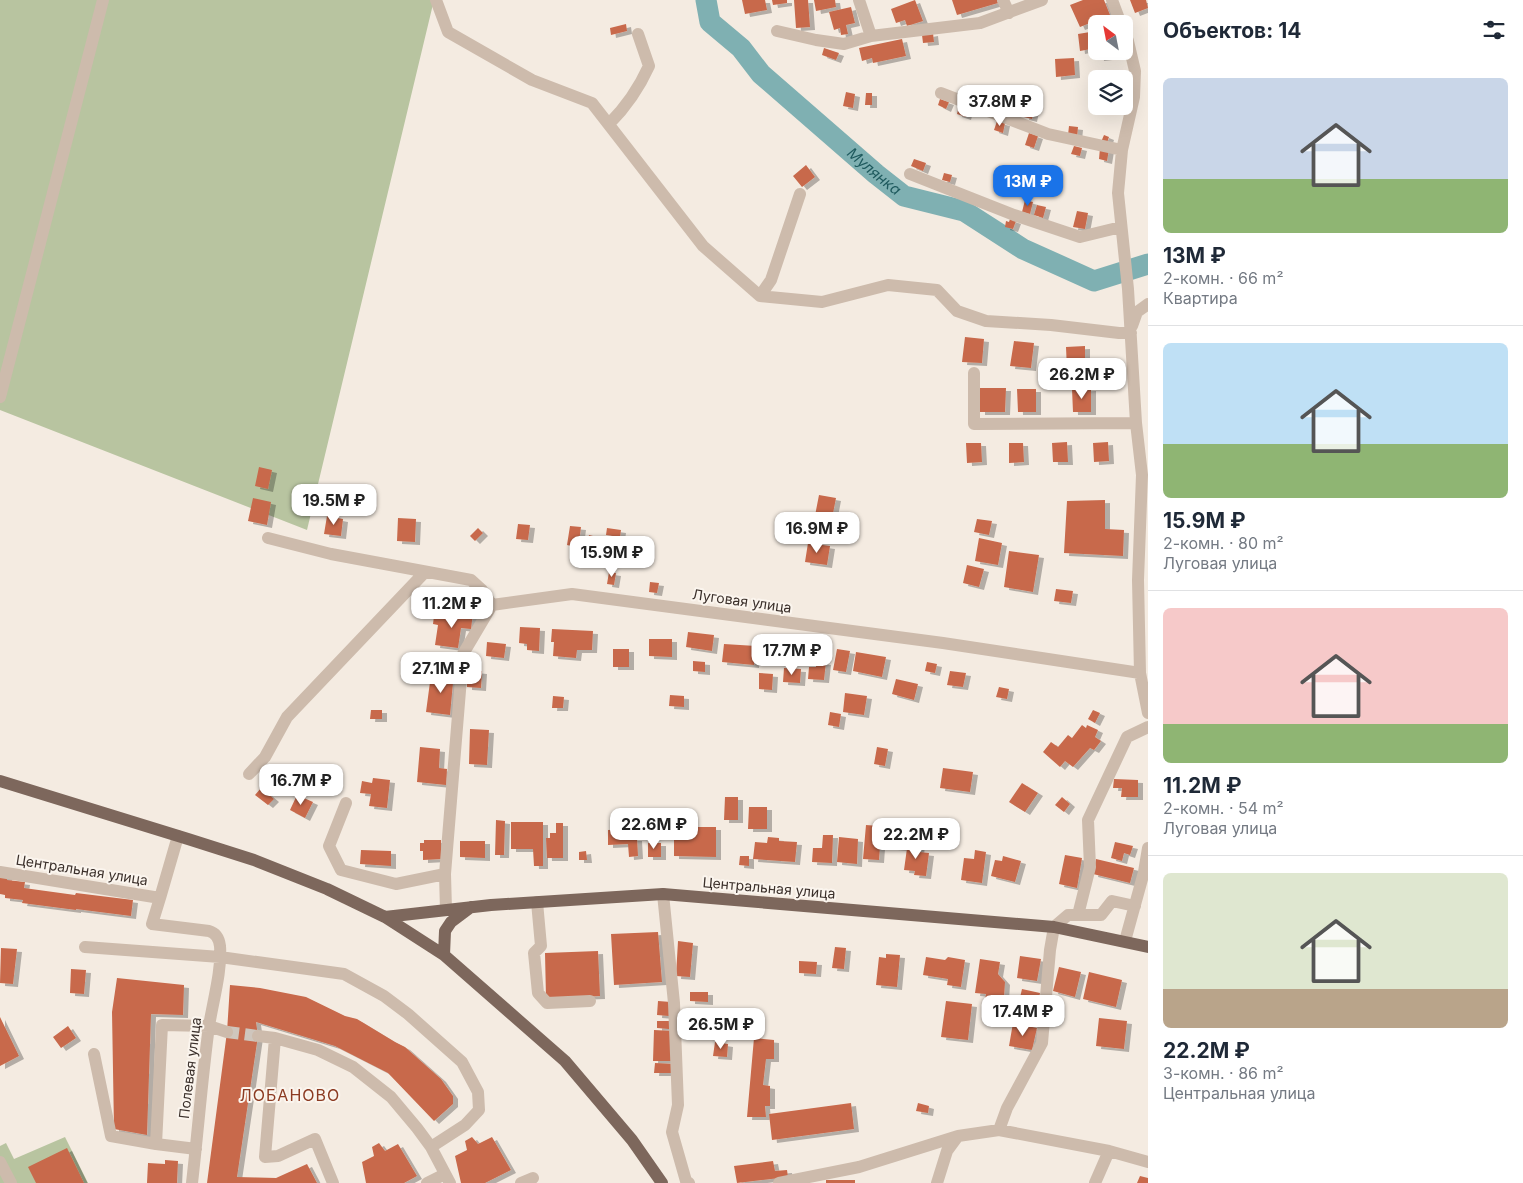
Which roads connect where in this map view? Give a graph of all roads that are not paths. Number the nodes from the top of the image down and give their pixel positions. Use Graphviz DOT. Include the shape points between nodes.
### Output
graph roads {
  1 [pos="103,0"];
  2 [pos="436,0"];
  3 [pos="859,0"];
  4 [pos="1003,0"];
  5 [pos="1042,0"];
  6 [pos="1112,0"];
  7 [pos="1009,13"];
  8 [pos="1118,15"];
  9 [pos="777,31"];
  10 [pos="638,34"];
  11 [pos="871,36"];
  12 [pos="1132,60"];
  13 [pos="941,93"];
  14 [pos="1134,96"];
  15 [pos="1148,96"];
  16 [pos="609,124"];
  17 [pos="1122,150"];
  18 [pos="910,174"];
  19 [pos="800,194"];
  20 [pos="1121,227"];
  21 [pos="760,296"];
  22 [pos="1148,304"];
  23 [pos="1131,330"];
  24 [pos="974,373"];
  25 [pos="0,397"];
  26 [pos="1136,423"];
  27 [pos="268,538"];
  28 [pos="425,572"];
  29 [pos="492,605"];
  30 [pos="1140,673"];
  31 [pos="1148,713"];
  32 [pos="1148,727"];
  33 [pos="249,774"];
  34 [pos="0,781"];
  35 [pos="346,803"];
  36 [pos="178,836"];
  37 [pos="1148,848"];
  38 [pos="0,872"];
  39 [pos="445,874"];
  40 [pos="663,894"];
  41 [pos="160,898"];
  42 [pos="537,902"];
  43 [pos="1135,906"];
  44 [pos="471,907"];
  45 [pos="446,910"];
  46 [pos="1078,914"];
  47 [pos="385,917"];
  48 [pos="1054,927"];
  49 [pos="1125,941"];
  50 [pos="85,947"];
  51 [pos="1148,947"];
  52 [pos="444,955"];
  53 [pos="220,957"];
  54 [pos="590,1001"];
  55 [pos="209,1026"];
  56 [pos="227,1032"];
  57 [pos="258,1036"];
  58 [pos="275,1038"];
  59 [pos="94,1054"];
  60 [pos="999,1130"];
  61 [pos="958,1136"];
  62 [pos="156,1144"];
  63 [pos="431,1147"];
  64 [pos="196,1149"];
  65 [pos="1109,1151"];
  66 [pos="0,1162"];
  67 [pos="1148,1162"];
  68 [pos="533,1178"];
  69 [pos="448,1179"];
  70 [pos="11,1183"];
  71 [pos="192,1183"];
  72 [pos="333,1183"];
  73 [pos="427,1183"];
  74 [pos="521,1183"];
  75 [pos="662,1183"];
  76 [pos="688,1183"];
  77 [pos="779,1183"];
  78 [pos="937,1183"];
  79 [pos="1095,1183"];
  1 -- 25 [label="street"];
  2 -- 16 [label="street" via="448,32 532,80 592,103"];
  3 -- 11 [label="street"];
  4 -- 7 [label="street"];
  5 -- 7 [label="street"];
  6 -- 8 [label="street"];
  7 -- 11 [label="street" via="980,23"];
  9 -- 11 [label="street" via="844,44"];
  10 -- 16 [label="street" via="649,66 641,84"];
  12 -- 14 [label="street"];
  13 -- 17 [label="street" via="1048,134"];
  14 -- 15 [label="street"];
  14 -- 17 [label="street"];
  16 -- 21 [label="street" via="703,246"];
  17 -- 20 [label="street" via="1118,193"];
  18 -- 20 [label="street" via="1080,237"];
  19 -- 21 [label="street" via="771,280"];
  20 -- 23 [label="street"];
  21 -- 23 [label="street" via="822,302 888,285 936,290 957,311 986,321 1119,333"];
  22 -- 23 [label="street" via="1137,312"];
  23 -- 26 [label="street"];
  24 -- 26 [label="street" via="974,424"];
  26 -- 30 [label="street" via="1142,475 1138,580"];
  27 -- 28 [label="street"];
  28 -- 29 [label="street" via="471,580"];
  28 -- 33 [label="street" via="287,717 265,757"];
  29 -- 30 [label="street, Луговая улица" via="572,594 944,643"];
  29 -- 39 [label="street" via="463,654"];
  30 -- 31 [label="street"];
  32 -- 46 [label="street" via="1127,737 1088,820 1090,867"];
  34 -- 36 [label="main road"];
  35 -- 39 [label="street" via="329,846 341,870 396,884"];
  36 -- 41 [label="street"];
  36 -- 47 [label="main road" via="254,860 327,889"];
  37 -- 43 [label="street"];
  38 -- 41 [label="street, Центральная улица"];
  39 -- 45 [label="street"];
  40 -- 42 [label="main road, Центральная улица"];
  40 -- 48 [label="main road, Центральная улица"];
  40 -- 76 [label="street" via="674,1003 678,1096 672,1132"];
  41 -- 53 [label="street, Центральная улица" via="152,924 214,933 219,942"];
  42 -- 44 [label="main road, Центральная улица"];
  42 -- 54 [label="street" via="541,946 534,953 538,993 547,1003"];
  43 -- 46 [label="street" via="1112,902 1101,914"];
  43 -- 49 [label="street"];
  44 -- 45 [label="main road, Центральная улица"];
  44 -- 52 [label="main road" via="451,922 445,931"];
  45 -- 47 [label="main road, Центральная улица"];
  46 -- 48 [label="street" via="1068,915"];
  47 -- 52 [label="main road"];
  48 -- 49 [label="main road, Центральная улица"];
  48 -- 60 [label="street" via="1042,1043 1007,1108"];
  49 -- 51 [label="main road, Центральная улица"];
  50 -- 53 [label="street"];
  52 -- 75 [label="main road" via="565,1061 632,1140"];
  53 -- 55 [label="street, Полевая улица"];
  53 -- 63 [label="street" via="344,974 384,996 462,1062 478,1092 479,1110 465,1125"];
  55 -- 56 [label="street"];
  55 -- 62 [label="street" via="162,1025"];
  55 -- 64 [label="street, Полевая улица"];
  57 -- 58 [label="street"];
  58 -- 63 [label="street" via="318,1050 353,1067 391,1097"];
  58 -- 72 [label="street" via="265,1157 278,1156 315,1140"];
  59 -- 62 [label="street" via="110,1136"];
  60 -- 61 [label="street"];
  60 -- 65 [label="street"];
  61 -- 77 [label="street" via="859,1167"];
  61 -- 78 [label="street" via="947,1151"];
  62 -- 64 [label="street"];
  63 -- 69 [label="street"];
  64 -- 71 [label="street, Полевая улица"];
  65 -- 67 [label="street"];
  65 -- 79 [label="street"];
  66 -- 70 [label="street"];
  68 -- 74 [label="street"];
  69 -- 73 [label="street"];
}
